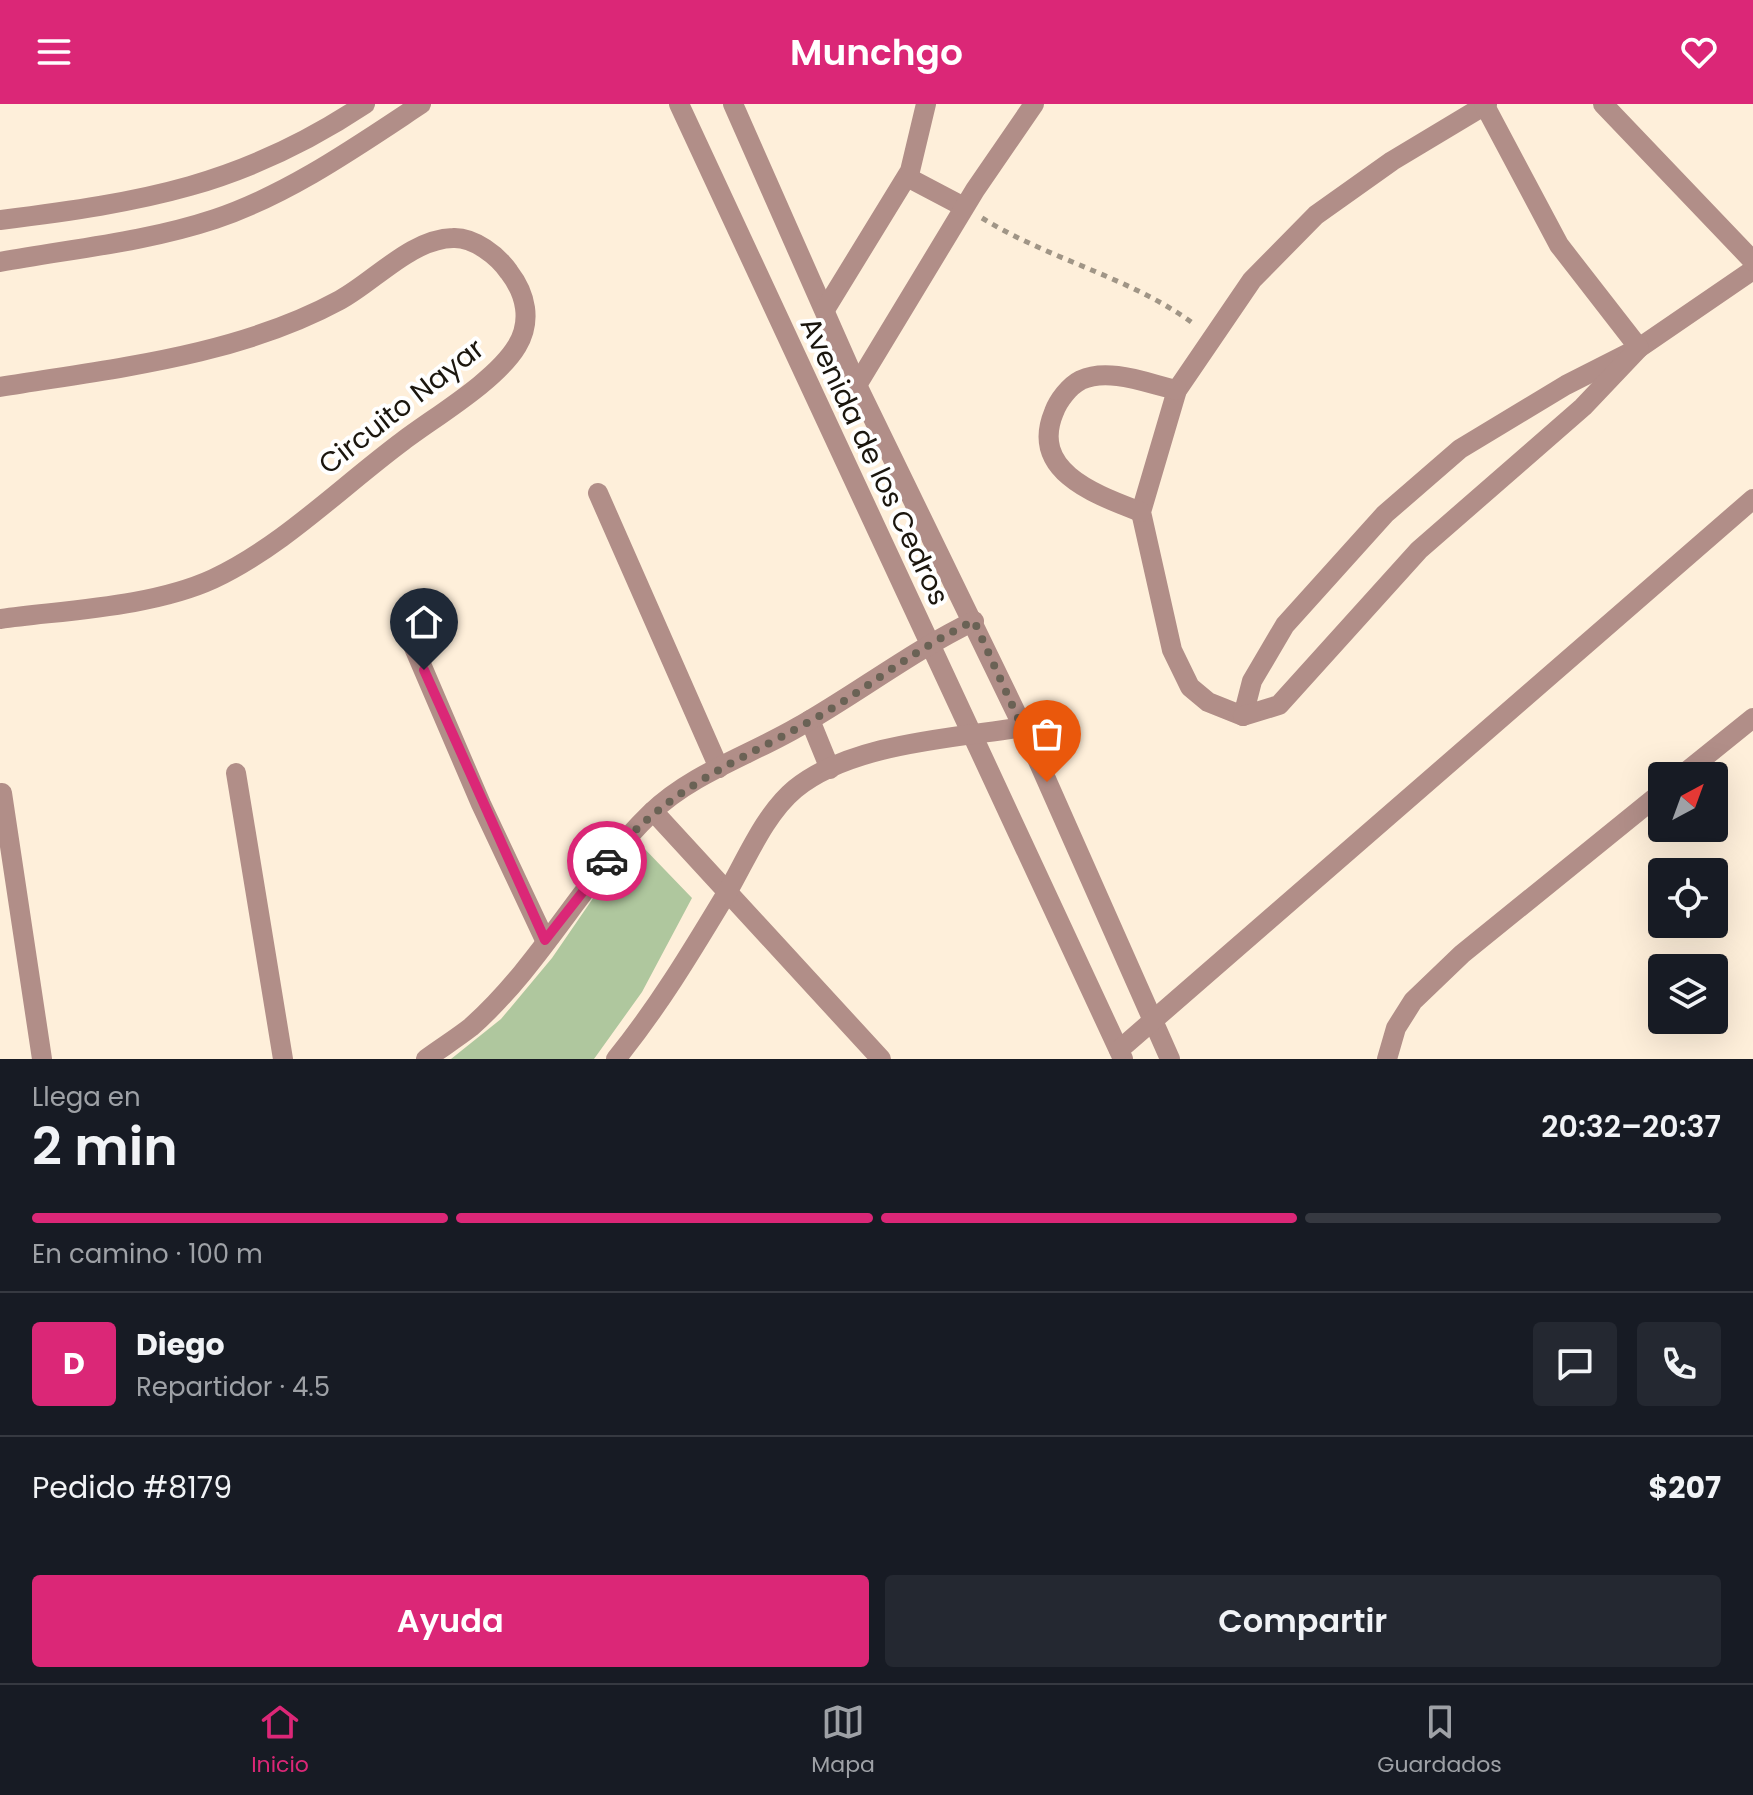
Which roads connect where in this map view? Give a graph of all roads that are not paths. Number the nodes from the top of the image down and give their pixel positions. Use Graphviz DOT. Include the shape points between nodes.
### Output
graph roads {
  1 [pos="365,104"];
  2 [pos="421,104"];
  3 [pos="679,104"];
  4 [pos="733,104"];
  5 [pos="926,104"];
  6 [pos="1034,104"];
  7 [pos="1485,104"];
  8 [pos="1603,104"];
  9 [pos="907,177"];
  10 [pos="964,207"];
  11 [pos="0,220"];
  12 [pos="1753,261"];
  13 [pos="0,262"];
  14 [pos="1753,270"];
  15 [pos="826,308"];
  16 [pos="1639,348"];
  17 [pos="857,385"];
  18 [pos="0,387"];
  19 [pos="1177,390"];
  20 [pos="598,493"];
  21 [pos="1753,499"];
  22 [pos="1141,512"];
  23 [pos="0,619"];
  24 [pos="974,621"];
  25 [pos="412,643"];
  26 [pos="928,643"];
  27 [pos="1243,716"];
  28 [pos="1753,718"];
  29 [pos="810,720"];
  30 [pos="1023,727"];
  31 [pos="972,735"];
  32 [pos="1698,762"];
  33 [pos="719,768"];
  34 [pos="830,769"];
  35 [pos="236,773"];
  36 [pos="2,793"];
  37 [pos="1648,803"];
  38 [pos="653,811"];
  39 [pos="728,891"];
  40 [pos="545,940"];
  41 [pos="1154,1022"];
  42 [pos="1121,1055"];
  43 [pos="42,1059"];
  44 [pos="283,1059"];
  45 [pos="426,1059"];
  46 [pos="616,1059"];
  47 [pos="881,1059"];
  48 [pos="1170,1059"];
  49 [pos="1387,1059"];
  1 -- 11 [label="street" via="277,156 233,175 144,200"];
  2 -- 13 [label="street" via="346,154 215,219"];
  3 -- 26 [label="street, Avenida de los Cedros"];
  4 -- 15 [label="street, Avenida de los Cedros"];
  5 -- 9 [label="street"];
  6 -- 10 [label="street"];
  7 -- 16 [label="street" via="1559,245"];
  7 -- 19 [label="street" via="1316,215 1252,280"];
  8 -- 12 [label="street"];
  9 -- 10 [label="street"];
  9 -- 15 [label="street"];
  10 -- 17 [label="street"];
  14 -- 16 [label="street"];
  15 -- 17 [label="street, Avenida de los Cedros"];
  16 -- 27 [label="street" via="1583,407 1419,550 1279,705"];
  16 -- 27 [label="street" via="1460,449 1385,514 1285,625 1252,681"];
  17 -- 24 [label="street, Avenida de los Cedros"];
  18 -- 23 [label="street, Circuito Nayar" via="226,346 282,328 342,299 420,247 454,238 481,246 502,261 521,287 527,319 517,346 484,380 274,542 211,580 142,600"];
  19 -- 22 [label="street"];
  19 -- 22 [label="street" via="1114,376 1081,380 1058,400 1047,429 1055,463 1086,490"];
  20 -- 33 [label="street"];
  21 -- 41 [label="street"];
  22 -- 27 [label="street" via="1172,650 1190,687 1208,702"];
  24 -- 26 [label="street"];
  24 -- 30 [label="street, Avenida de los Cedros"];
  25 -- 40 [label="street"];
  26 -- 29 [label="street"];
  26 -- 31 [label="street, Avenida de los Cedros"];
  28 -- 32 [label="street"];
  29 -- 33 [label="street"];
  29 -- 34 [label="street"];
  30 -- 31 [label="street"];
  30 -- 41 [label="street, Avenida de los Cedros"];
  31 -- 34 [label="street" via="911,741"];
  31 -- 42 [label="street, Avenida de los Cedros"];
  33 -- 38 [label="street"];
  34 -- 39 [label="street" via="795,789 769,821"];
  35 -- 44 [label="street"];
  36 -- 43 [label="street"];
  37 -- 49 [label="street" via="1462,954 1413,1001 1396,1028"];
  38 -- 39 [label="street"];
  38 -- 40 [label="street"];
  39 -- 46 [label="street" via="657,1006"];
  39 -- 47 [label="street"];
  40 -- 45 [label="street" via="471,1026"];
  41 -- 42 [label="street"];
  41 -- 48 [label="street, Avenida de los Cedros"];
}
